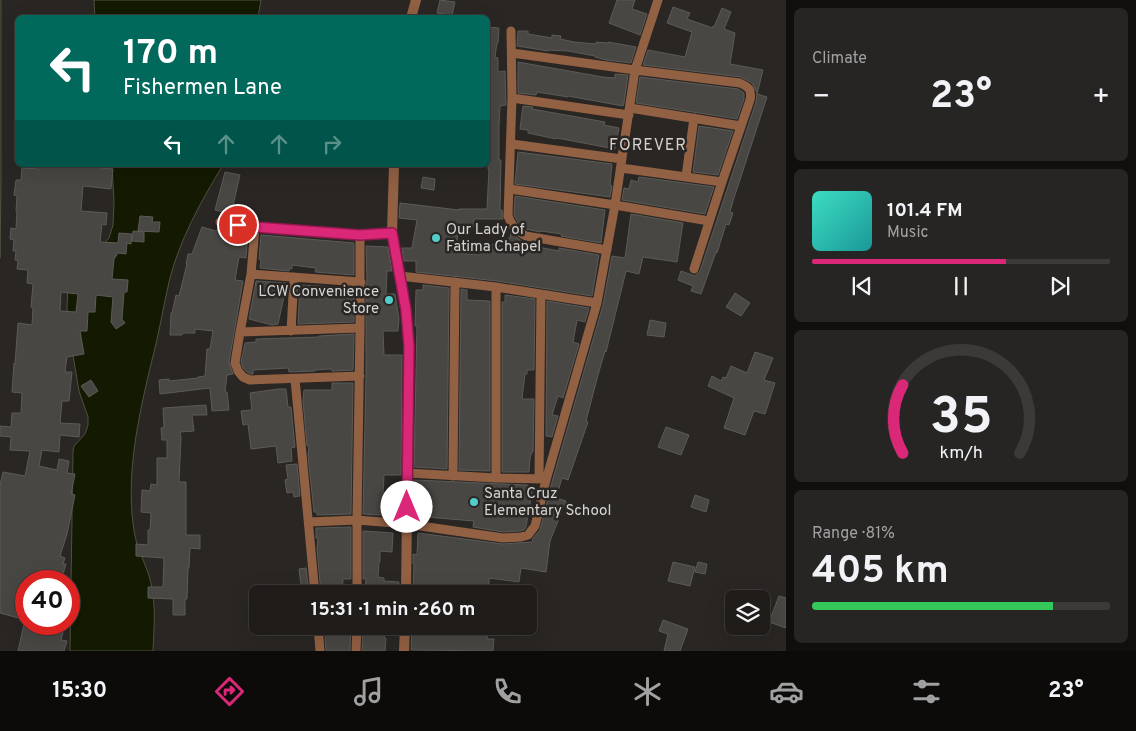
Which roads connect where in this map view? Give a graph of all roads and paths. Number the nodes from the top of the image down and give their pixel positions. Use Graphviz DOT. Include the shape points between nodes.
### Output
graph roads {
  1 [pos="416,0"];
  2 [pos="658,0"];
  3 [pos="412,15"];
  4 [pos="511,31"];
  5 [pos="512,53"];
  6 [pos="635,70"];
  7 [pos="512,98"];
  8 [pos="629,111"];
  9 [pos="694,118"];
  10 [pos="741,126"];
  11 [pos="512,144"];
  12 [pos="622,158"];
  13 [pos="394,167"];
  14 [pos="621,168"];
  15 [pos="686,176"];
  16 [pos="722,182"];
  17 [pos="510,190"];
  18 [pos="615,205"];
  19 [pos="709,221"];
  20 [pos="220,222"];
  21 [pos="255,227"];
  22 [pos="392,233"];
  23 [pos="360,235"];
  24 [pos="607,250"];
  25 [pos="694,269"];
  26 [pos="251,274"];
  27 [pos="400,276"];
  28 [pos="294,277"];
  29 [pos="360,282"];
  30 [pos="455,282"];
  31 [pos="496,287"];
  32 [pos="542,294"];
  33 [pos="597,303"];
  34 [pos="360,328"];
  35 [pos="291,331"];
  36 [pos="240,332"];
  37 [pos="360,376"];
  38 [pos="295,379"];
  39 [pos="407,474"];
  40 [pos="453,476"];
  41 [pos="496,478"];
  42 [pos="543,479"];
  43 [pos="357,520"];
  44 [pos="309,522"];
  45 [pos="407,524"];
  46 [pos="314,585"];
  47 [pos="357,585"];
  48 [pos="406,585"];
  49 [pos="319,635"];
  50 [pos="357,635"];
  51 [pos="405,635"];
  52 [pos="320,651"];
  53 [pos="356,651"];
  54 [pos="404,651"];
  1 -- 3 [label="street"];
  2 -- 6 [label="street"];
  4 -- 5 [label="street"];
  5 -- 6 [label="street"];
  5 -- 7 [label="street"];
  6 -- 8 [label="street"];
  6 -- 10 [label="street" via="748,86 751,94"];
  7 -- 8 [label="street"];
  7 -- 11 [label="street"];
  8 -- 9 [label="street"];
  8 -- 12 [label="street"];
  9 -- 10 [label="street"];
  9 -- 15 [label="street"];
  10 -- 16 [label="street"];
  11 -- 12 [label="street"];
  11 -- 17 [label="street"];
  12 -- 14 [label="street"];
  13 -- 22 [label="street"];
  14 -- 15 [label="street"];
  14 -- 18 [label="street"];
  15 -- 16 [label="street"];
  16 -- 19 [label="street"];
  17 -- 18 [label="street"];
  17 -- 24 [label="street" via="508,216 518,232"];
  18 -- 19 [label="street"];
  18 -- 24 [label="street"];
  19 -- 25 [label="street"];
  20 -- 21 [label="street"];
  21 -- 23 [label="street"];
  21 -- 26 [label="street"];
  22 -- 23 [label="street"];
  22 -- 27 [label="street"];
  23 -- 29 [label="street"];
  24 -- 33 [label="street"];
  26 -- 28 [label="street"];
  26 -- 36 [label="street"];
  27 -- 30 [label="street"];
  27 -- 39 [label="street" via="409,346"];
  28 -- 29 [label="street"];
  28 -- 35 [label="street"];
  29 -- 34 [label="street"];
  30 -- 31 [label="street"];
  30 -- 40 [label="street"];
  31 -- 32 [label="street"];
  31 -- 41 [label="street"];
  32 -- 33 [label="street"];
  32 -- 42 [label="street"];
  33 -- 42 [label="street"];
  34 -- 35 [label="street"];
  34 -- 37 [label="street"];
  35 -- 36 [label="street"];
  36 -- 38 [label="street" via="235,363 243,377 250,380"];
  37 -- 38 [label="street"];
  37 -- 43 [label="street"];
  38 -- 44 [label="street"];
  39 -- 40 [label="street"];
  39 -- 45 [label="street"];
  40 -- 41 [label="street"];
  41 -- 42 [label="street"];
  42 -- 45 [label="street" via="535,526 528,535 503,538"];
  43 -- 44 [label="street"];
  43 -- 45 [label="street"];
  43 -- 47 [label="street"];
  44 -- 46 [label="street"];
  45 -- 48 [label="street"];
  49 -- 52 [label="street"];
  50 -- 53 [label="street"];
  51 -- 54 [label="street"];
}
